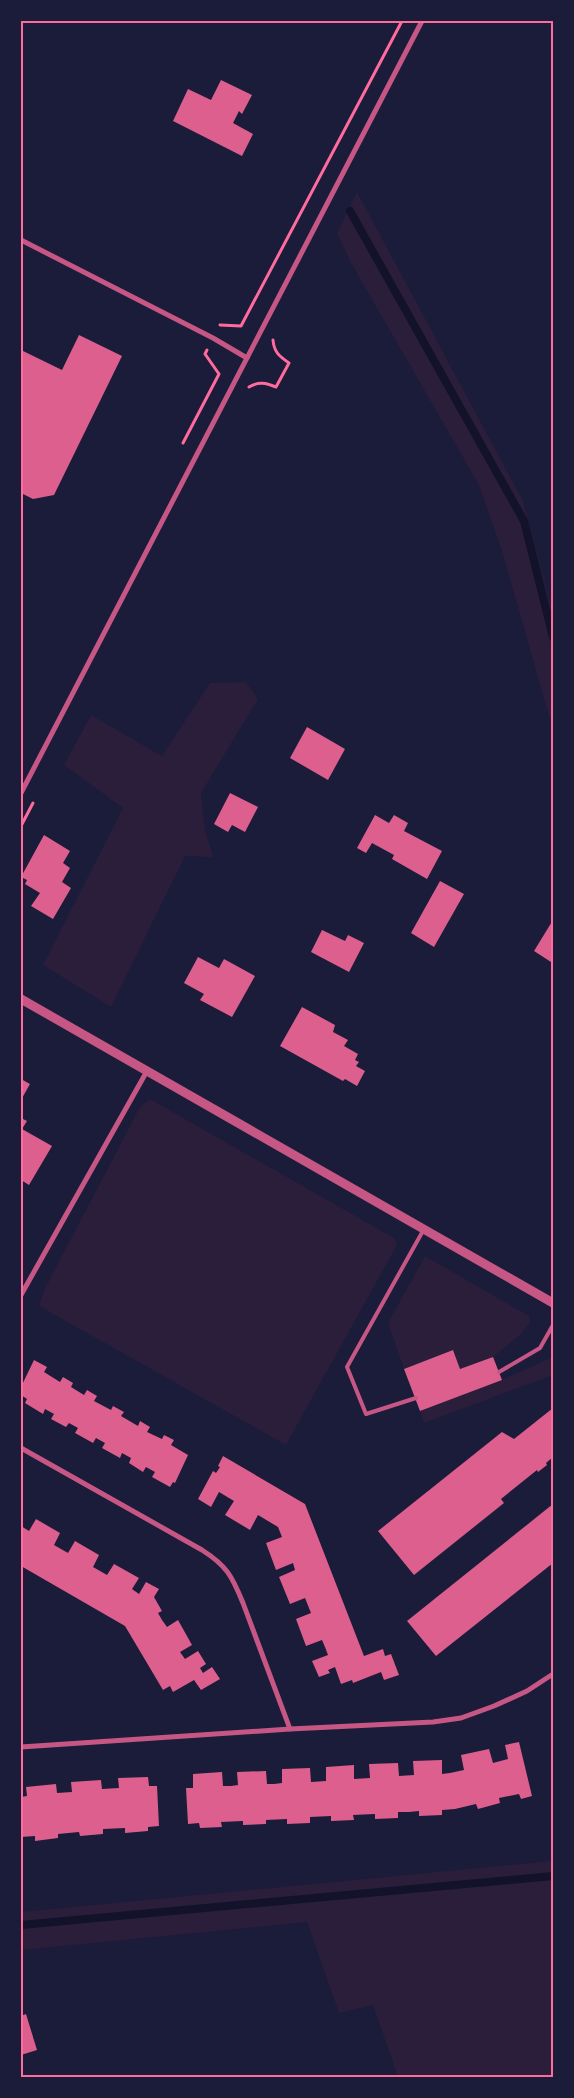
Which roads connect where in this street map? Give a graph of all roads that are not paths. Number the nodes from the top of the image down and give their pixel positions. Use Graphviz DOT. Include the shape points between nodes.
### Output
graph roads {
  1 [pos="422,21"];
  2 [pos="21,240"];
  3 [pos="247,358"];
  4 [pos="21,793"];
  5 [pos="21,999"];
  6 [pos="147,1071"];
  7 [pos="424,1230"];
  8 [pos="21,1295"];
  9 [pos="553,1303"];
  10 [pos="553,1325"];
  11 [pos="499,1372"];
  12 [pos="416,1398"];
  13 [pos="21,1448"];
  14 [pos="553,1674"];
  15 [pos="290,1729"];
  16 [pos="21,1748"];
  1 -- 3 [label="street"];
  2 -- 3 [label="street"];
  3 -- 4 [label="street"];
  5 -- 6 [label="street"];
  6 -- 7 [label="street"];
  6 -- 8 [label="street"];
  7 -- 9 [label="street"];
  7 -- 12 [label="lane" via="347,1366 366,1414"];
  10 -- 11 [label="lane" via="540,1348"];
  13 -- 15 [label="street" via="222,1563 243,1603"];
  14 -- 15 [label="street" via="527,1691 461,1718"];
  15 -- 16 [label="street"];
}
